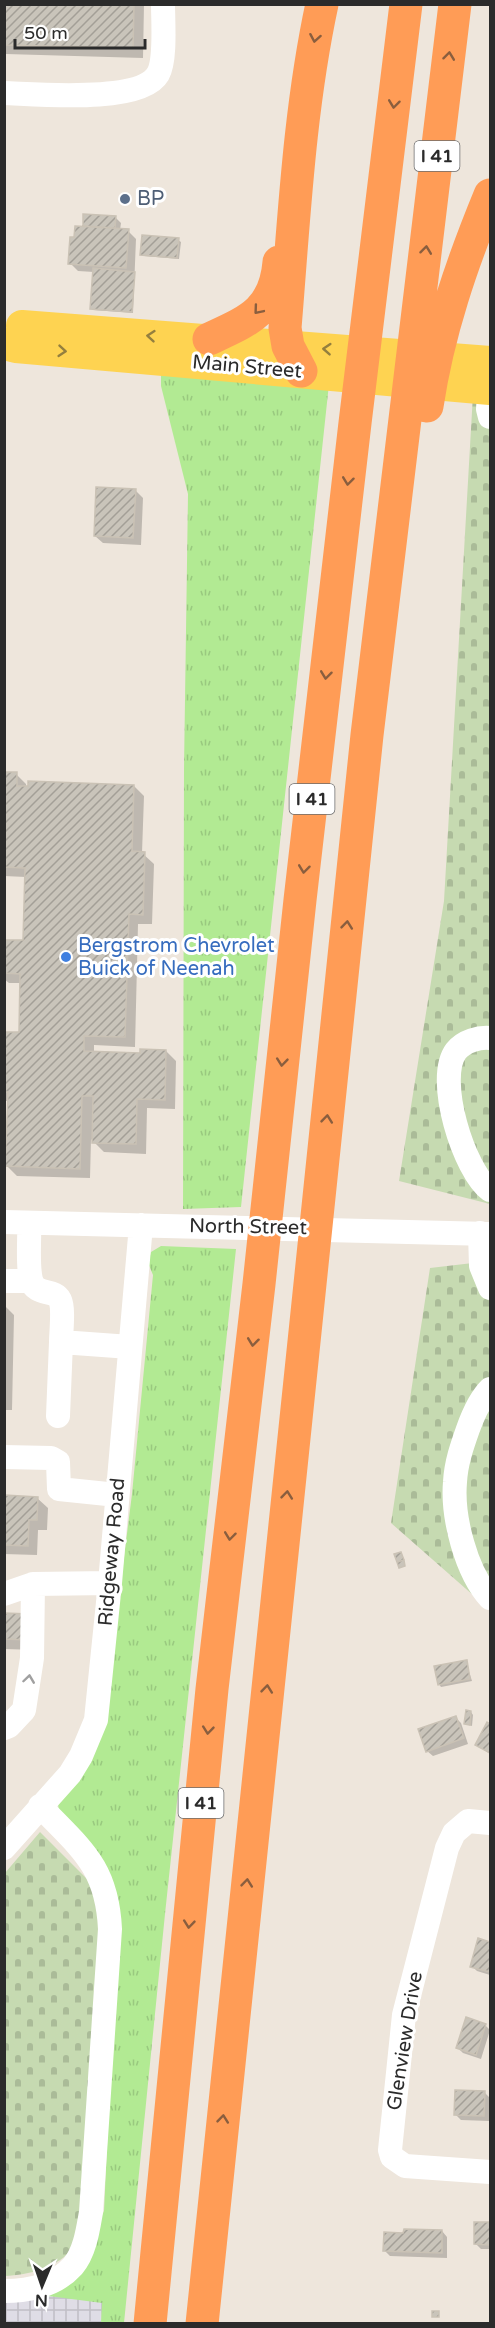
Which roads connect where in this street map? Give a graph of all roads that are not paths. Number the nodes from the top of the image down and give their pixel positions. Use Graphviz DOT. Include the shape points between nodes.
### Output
graph roads {
  1 [pos="163,4"];
  2 [pos="322,4"];
  3 [pos="406,4"];
  4 [pos="455,4"];
  5 [pos="309,72"];
  6 [pos="4,93"];
  7 [pos="490,195"];
  8 [pos="433,309"];
  9 [pos="4,328"];
  10 [pos="209,339"];
  11 [pos="4,344"];
  12 [pos="294,359"];
  13 [pos="490,362"];
  14 [pos="490,379"];
  15 [pos="490,389"];
  16 [pos="490,417"];
  17 [pos="490,1038"];
  18 [pos="490,1190"];
  19 [pos="4,1222"];
  20 [pos="29,1223"];
  21 [pos="141,1225"];
  22 [pos="485,1234"];
  23 [pos="4,1281"];
  24 [pos="32,1281"];
  25 [pos="490,1288"];
  26 [pos="61,1342"];
  27 [pos="130,1347"];
  28 [pos="490,1389"];
  29 [pos="58,1416"];
  30 [pos="4,1457"];
  31 [pos="117,1495"];
  32 [pos="110,1583"];
  33 [pos="33,1584"];
  34 [pos="4,1594"];
  35 [pos="490,1598"];
  36 [pos="4,1728"];
  37 [pos="40,1806"];
  38 [pos="490,1823"];
  39 [pos="4,1848"];
  40 [pos="219,2160"];
  41 [pos="490,2172"];
  42 [pos="4,2291"];
  43 [pos="150,2324"];
  44 [pos="202,2324"];
  45 [pos="225,2324"];
  1 -- 6 [label="street" via="164,46 158,74 143,87 116,94"];
  2 -- 5 [label="highway, one-way"];
  3 -- 43 [label="highway, I 41, one-way" via="212,1689"];
  8 -- 4 [label="highway, I 41, one-way"];
  5 -- 10 [label="highway, one-way" via="296,100 275,286 253,317"];
  5 -- 12 [label="highway" via="285,328"];
  7 -- 8 [label="highway" via="466,252"];
  40 -- 8 [label="highway, I 41, one-way" via="367,735 399,626 414,427 430,387"];
  10 -- 9 [label="main road, Main Street, one-way"];
  10 -- 12 [label="main road, Main Street"];
  11 -- 12 [label="main road, Main Street, one-way" via="61,351"];
  13 -- 12 [label="main road, Main Street, one-way"];
  12 -- 15 [label="main road, Main Street"];
  14 -- 15 [label="street"];
  15 -- 16 [label="street"];
  17 -- 18 [label="street" via="467,1042 456,1051 450,1078 459,1141"];
  19 -- 20 [label="street, North Street"];
  20 -- 21 [label="street, North Street"];
  20 -- 24 [label="street"];
  21 -- 22 [label="street, North Street"];
  21 -- 27 [label="street, Ridgeway Road"];
  22 -- 25 [label="street" via="481,1266"];
  23 -- 24 [label="street"];
  24 -- 26 [label="street" via="39,1291 60,1298"];
  26 -- 27 [label="street"];
  26 -- 29 [label="street"];
  27 -- 31 [label="street, Ridgeway Road"];
  28 -- 35 [label="street" via="473,1415 454,1482 462,1540 472,1571"];
  30 -- 31 [label="street" via="51,1458 58,1462 59,1489"];
  31 -- 32 [label="street, Ridgeway Road"];
  32 -- 33 [label="street"];
  32 -- 37 [label="street, Ridgeway Road" via="96,1720 70,1774"];
  33 -- 34 [label="street"];
  36 -- 33 [label="street, one-way" via="24,1710 32,1658"];
  37 -- 39 [label="street, Ridgeway Road"];
  37 -- 42 [label="street" via="98,1872 109,1910 92,2212 74,2265 33,2289"];
  38 -- 41 [label="street, Glenview Drive" via="468,1821 454,1833 447,1848 404,2015 390,2150 392,2157 405,2166"];
  40 -- 44 [label="highway, I 41"];
  40 -- 45 [label="highway"];
}
